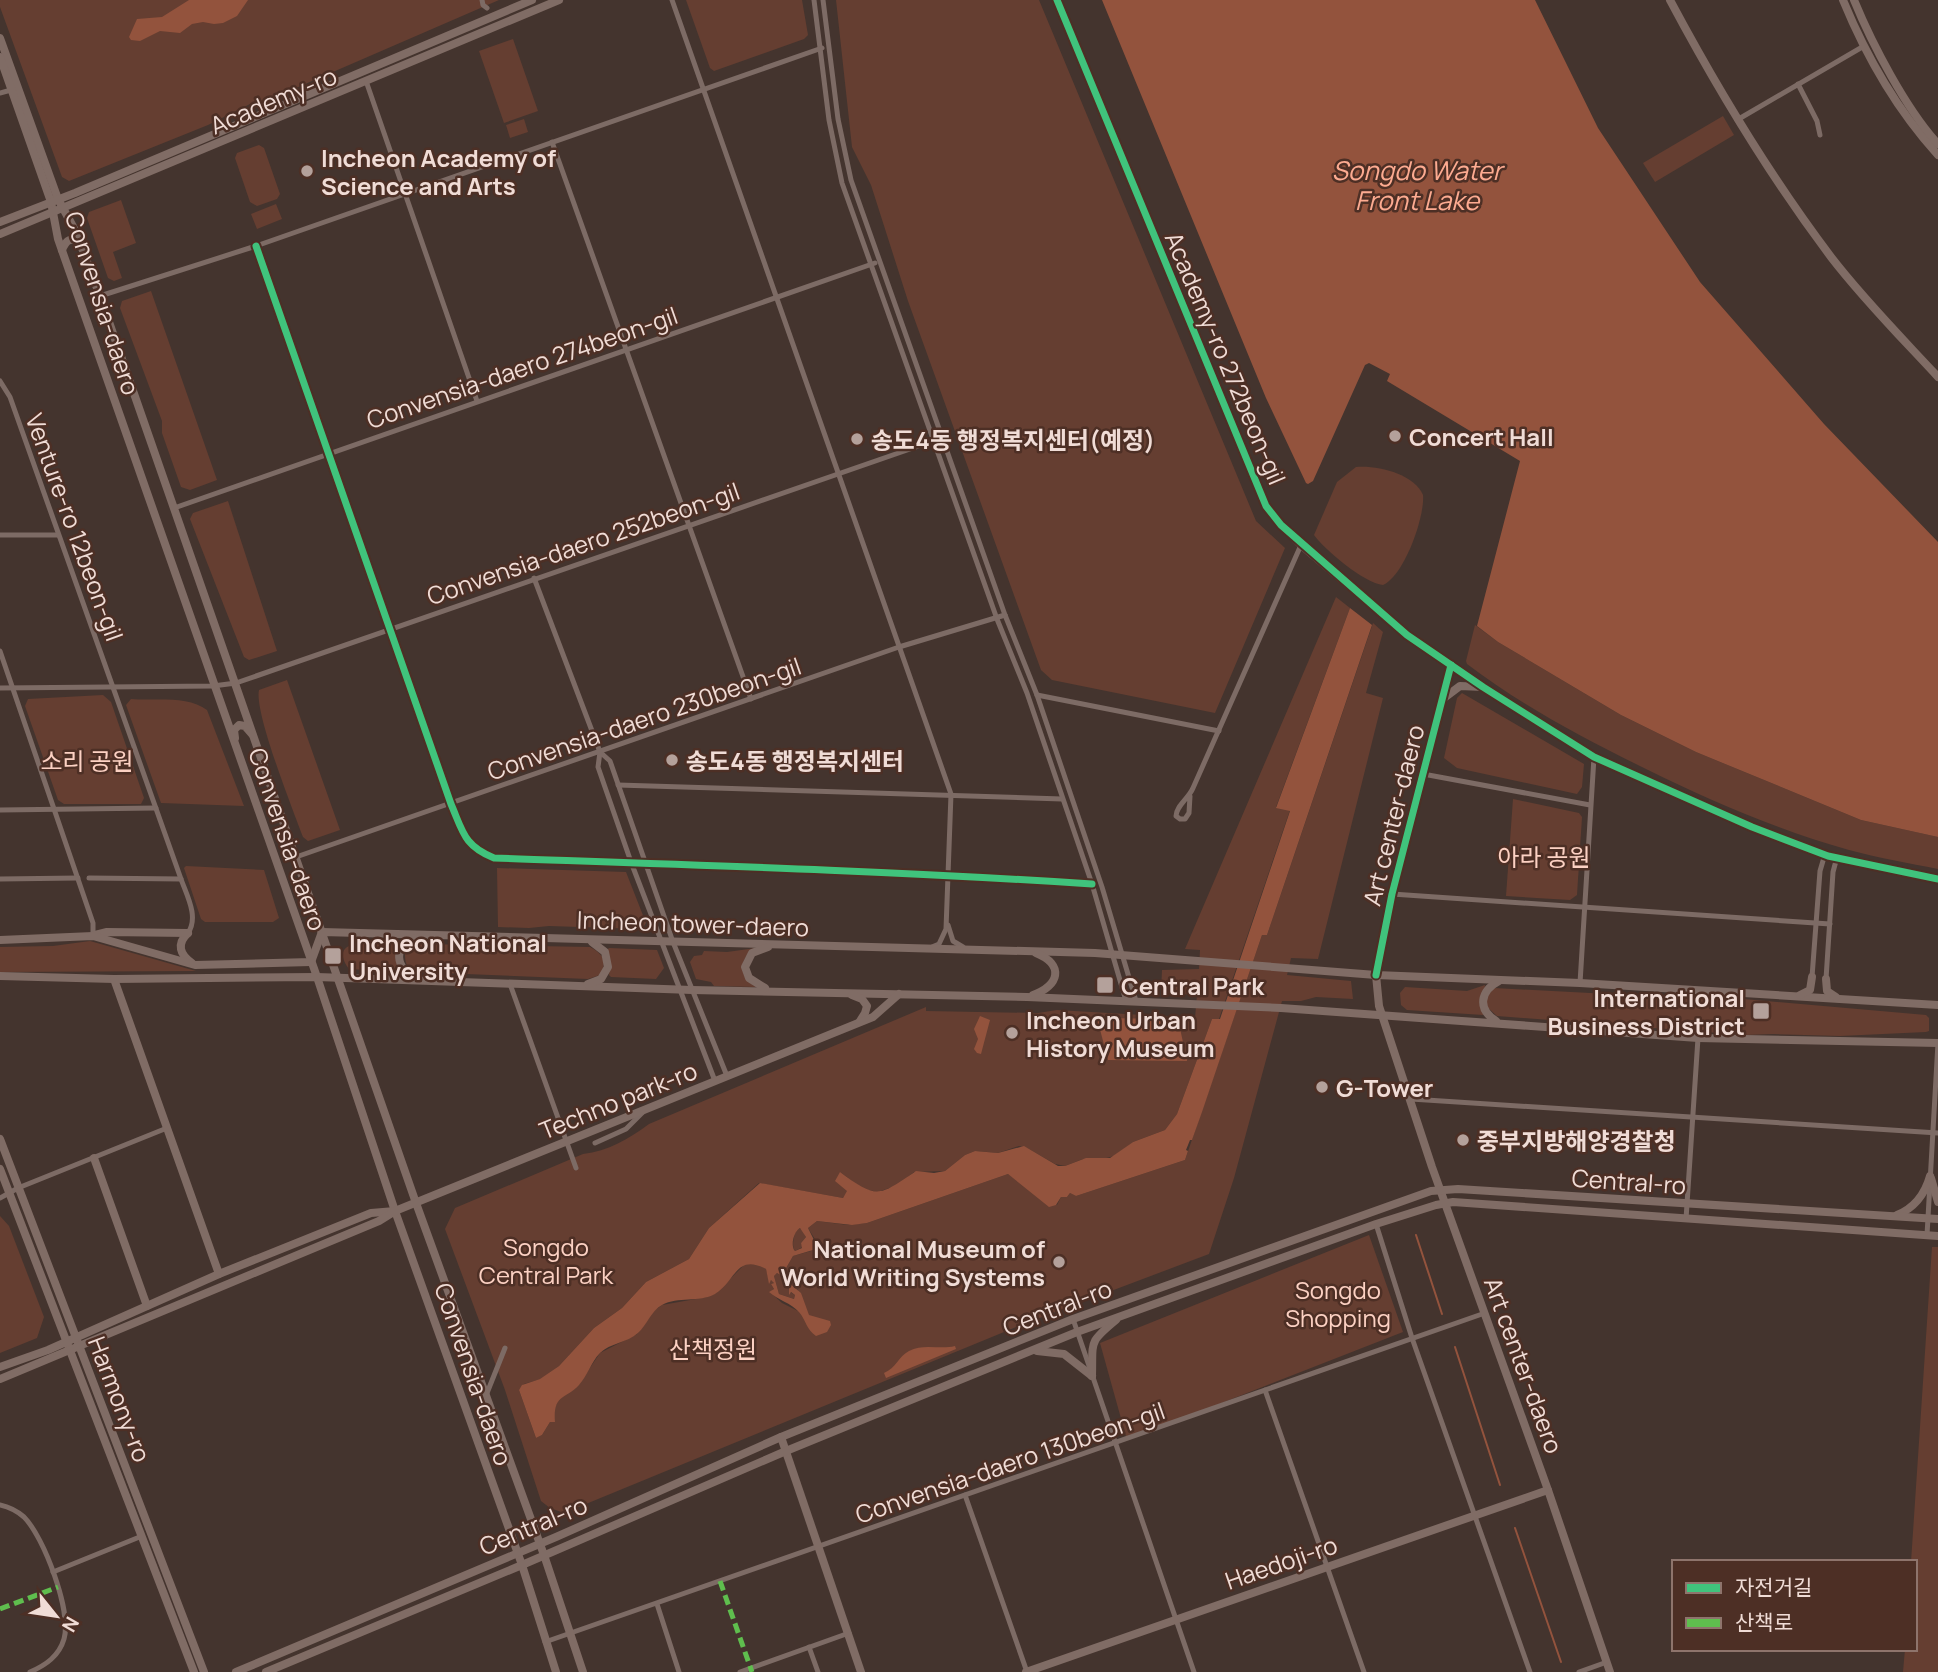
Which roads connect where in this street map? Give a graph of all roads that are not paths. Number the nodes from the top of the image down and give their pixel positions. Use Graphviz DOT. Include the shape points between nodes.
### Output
graph roads {
  1 [pos="482,0"];
  2 [pos="488,0"];
  3 [pos="532,0"];
  4 [pos="559,0"];
  5 [pos="672,0"];
  6 [pos="814,0"];
  7 [pos="823,0"];
  8 [pos="1057,0"];
  9 [pos="1670,0"];
  10 [pos="1843,0"];
  11 [pos="1854,0"];
  12 [pos="0,38"];
  13 [pos="1873,41"];
  14 [pos="828,47"];
  15 [pos="1863,47"];
  16 [pos="819,48"];
  17 [pos="0,57"];
  18 [pos="362,71"];
  19 [pos="366,82"];
  20 [pos="1798,84"];
  21 [pos="702,88"];
  22 [pos="11,90"];
  23 [pos="0,93"];
  24 [pos="1737,120"];
  25 [pos="1820,135"];
  26 [pos="552,142"];
  27 [pos="1938,144"];
  28 [pos="1938,155"];
  29 [pos="405,194"];
  30 [pos="54,200"];
  31 [pos="64,207"];
  32 [pos="53,212"];
  33 [pos="0,222"];
  34 [pos="0,234"];
  35 [pos="80,243"];
  36 [pos="256,246"];
  37 [pos="62,250"];
  38 [pos="881,261"];
  39 [pos="872,264"];
  40 [pos="100,296"];
  41 [pos="776,297"];
  42 [pos="627,349"];
  43 [pos="1938,377"];
  44 [pos="0,382"];
  45 [pos="477,401"];
  46 [pos="943,437"];
  47 [pos="934,440"];
  48 [pos="328,454"];
  49 [pos="838,472"];
  50 [pos="174,508"];
  51 [pos="687,525"];
  52 [pos="0,535"];
  53 [pos="58,535"];
  54 [pos="1301,545"];
  55 [pos="534,578"];
  56 [pos="1005,615"];
  57 [pos="997,618"];
  58 [pos="390,629"];
  59 [pos="899,648"];
  60 [pos="0,651"];
  61 [pos="1451,665"];
  62 [pos="236,683"];
  63 [pos="213,686"];
  64 [pos="114,687"];
  65 [pos="1483,687"];
  66 [pos="0,688"];
  67 [pos="14,688"];
  68 [pos="1027,693"];
  69 [pos="1037,695"];
  70 [pos="751,699"];
  71 [pos="1442,700"];
  72 [pos="1219,731"];
  73 [pos="256,740"];
  74 [pos="236,747"];
  75 [pos="600,751"];
  76 [pos="1594,757"];
  77 [pos="1423,774"];
  78 [pos="618,785"];
  79 [pos="951,794"];
  80 [pos="1190,796"];
  81 [pos="1062,799"];
  82 [pos="451,804"];
  83 [pos="1590,805"];
  84 [pos="156,808"];
  85 [pos="54,809"];
  86 [pos="0,810"];
  87 [pos="1825,854"];
  88 [pos="296,857"];
  89 [pos="1837,858"];
  90 [pos="631,862"];
  91 [pos="645,862"];
  92 [pos="949,875"];
  93 [pos="78,878"];
  94 [pos="89,878"];
  95 [pos="181,878"];
  96 [pos="1938,878"];
  97 [pos="0,879"];
  98 [pos="1092,884"];
  99 [pos="1392,894"];
  100 [pos="1584,907"];
  101 [pos="947,919"];
  102 [pos="1815,923"];
  103 [pos="1830,924"];
  104 [pos="322,932"];
  105 [pos="174,933"];
  106 [pos="188,933"];
  107 [pos="428,935"];
  108 [pos="93,936"];
  109 [pos="1,940"];
  110 [pos="586,940"];
  111 [pos="181,942"];
  112 [pos="661,942"];
  113 [pos="673,942"];
  114 [pos="774,945"];
  115 [pos="930,948"];
  116 [pos="971,949"];
  117 [pos="1030,951"];
  118 [pos="1112,954"];
  119 [pos="1122,955"];
  120 [pos="311,962"];
  121 [pos="195,965"];
  122 [pos="1376,975"];
  123 [pos="0,976"];
  124 [pos="317,976"];
  125 [pos="1812,977"];
  126 [pos="338,978"];
  127 [pos="114,979"];
  128 [pos="1826,979"];
  129 [pos="423,981"];
  130 [pos="1499,981"];
  131 [pos="1580,983"];
  132 [pos="510,984"];
  133 [pos="582,986"];
  134 [pos="679,989"];
  135 [pos="692,990"];
  136 [pos="770,990"];
  137 [pos="843,992"];
  138 [pos="900,994"];
  139 [pos="1796,996"];
  140 [pos="1027,998"];
  141 [pos="1842,999"];
  142 [pos="1126,1001"];
  143 [pos="1136,1001"];
  144 [pos="1938,1005"];
  145 [pos="1380,1015"];
  146 [pos="1497,1022"];
  147 [pos="855,1024"];
  148 [pos="1699,1038"];
  149 [pos="1938,1043"];
  150 [pos="727,1076"];
  151 [pos="715,1081"];
  152 [pos="1411,1099"];
  153 [pos="645,1110"];
  154 [pos="1693,1117"];
  155 [pos="167,1128"];
  156 [pos="1935,1133"];
  157 [pos="0,1139"];
  158 [pos="566,1142"];
  159 [pos="595,1143"];
  160 [pos="94,1158"];
  161 [pos="576,1168"];
  162 [pos="0,1169"];
  163 [pos="1930,1175"];
  164 [pos="18,1188"];
  165 [pos="1440,1189"];
  166 [pos="4,1196"];
  167 [pos="1938,1202"];
  168 [pos="416,1203"];
  169 [pos="1446,1203"];
  170 [pos="1687,1204"];
  171 [pos="395,1211"];
  172 [pos="1888,1216"];
  173 [pos="1686,1219"];
  174 [pos="1928,1219"];
  175 [pos="1938,1219"];
  176 [pos="1376,1224"];
  177 [pos="1927,1235"];
  178 [pos="1938,1236"];
  179 [pos="219,1274"];
  180 [pos="147,1306"];
  181 [pos="1485,1313"];
  182 [pos="1122,1315"];
  183 [pos="1073,1319"];
  184 [pos="1077,1332"];
  185 [pos="1412,1338"];
  186 [pos="73,1343"];
  187 [pos="505,1348"];
  188 [pos="1030,1351"];
  189 [pos="0,1367"];
  190 [pos="1092,1376"];
  191 [pos="0,1379"];
  192 [pos="1265,1390"];
  193 [pos="487,1399"];
  194 [pos="781,1437"];
  195 [pos="1114,1444"];
  196 [pos="786,1451"];
  197 [pos="1548,1490"];
  198 [pos="965,1495"];
  199 [pos="0,1504"];
  200 [pos="1474,1515"];
  201 [pos="142,1536"];
  202 [pos="540,1544"];
  203 [pos="818,1547"];
  204 [pos="517,1553"];
  205 [pos="544,1555"];
  206 [pos="522,1565"];
  207 [pos="1326,1566"];
  208 [pos="53,1572"];
  209 [pos="656,1604"];
  210 [pos="1176,1619"];
  211 [pos="849,1633"];
  212 [pos="570,1634"];
  213 [pos="545,1643"];
  214 [pos="809,1647"];
  215 [pos="1607,1662"];
  216 [pos="30,1672"];
  217 [pos="194,1672"];
  218 [pos="204,1672"];
  219 [pos="236,1672"];
  220 [pos="266,1672"];
  221 [pos="556,1672"];
  222 [pos="583,1672"];
  223 [pos="679,1672"];
  224 [pos="740,1672"];
  225 [pos="818,1672"];
  226 [pos="861,1672"];
  227 [pos="1027,1672"];
  228 [pos="1194,1672"];
  229 [pos="1364,1672"];
  230 [pos="1530,1672"];
  231 [pos="1579,1672"];
  232 [pos="1610,1672"];
  1 -- 2 [label="street" via="487,8"];
  3 -- 18 [label="main road, Academy-ro"];
  4 -- 19 [label="main road, Academy-ro"];
  5 -- 21 [label="street"];
  6 -- 16 [label="street"];
  7 -- 14 [label="street"];
  8 -- 54 [label="main road, Academy-ro 272beon-gil" via="1266,506"];
  9 -- 24 [label="main road"];
  10 -- 15 [label="main road"];
  11 -- 13 [label="main road"];
  12 -- 30 [label="main road, Convensia-daero"];
  13 -- 15 [label="street"];
  13 -- 27 [label="main road"];
  14 -- 16 [label="street"];
  14 -- 38 [label="street" via="851,180"];
  15 -- 20 [label="street"];
  15 -- 28 [label="main road"];
  16 -- 21 [label="street"];
  16 -- 39 [label="street" via="842,183"];
  17 -- 22 [label="main road, Convensia-daero"];
  18 -- 19 [label="street"];
  18 -- 30 [label="main road, Academy-ro"];
  19 -- 29 [label="street"];
  19 -- 31 [label="main road, Academy-ro"];
  20 -- 24 [label="street"];
  20 -- 25 [label="street"];
  21 -- 26 [label="street"];
  21 -- 41 [label="street"];
  22 -- 23 [label="street"];
  22 -- 30 [label="main road, Convensia-daero"];
  24 -- 43 [label="main road" via="1833,259"];
  26 -- 29 [label="street"];
  26 -- 42 [label="street"];
  29 -- 36 [label="street"];
  29 -- 45 [label="street"];
  30 -- 31 [label="main road, Convensia-daero"];
  30 -- 32 [label="main road, Convensia-daero"];
  30 -- 33 [label="main road, Academy-ro"];
  31 -- 32 [label="main road, Academy-ro"];
  31 -- 35 [label="main road, Convensia-daero"];
  32 -- 34 [label="main road, Academy-ro"];
  32 -- 37 [label="main road, Convensia-daero"];
  35 -- 37 [label="main road" via="69,239"];
  35 -- 40 [label="main road, Convensia-daero"];
  36 -- 40 [label="street"];
  36 -- 48 [label="street"];
  37 -- 63 [label="main road, Convensia-daero"];
  38 -- 39 [label="street, Convensia-daero 274beon-gil"];
  38 -- 46 [label="street"];
  39 -- 41 [label="street, Convensia-daero 274beon-gil"];
  39 -- 47 [label="street"];
  40 -- 50 [label="main road, Convensia-daero"];
  41 -- 42 [label="street, Convensia-daero 274beon-gil"];
  41 -- 49 [label="street"];
  42 -- 45 [label="street, Convensia-daero 274beon-gil"];
  42 -- 51 [label="street"];
  44 -- 53 [label="street, Venture-ro 12beon-gil" via="10,397"];
  45 -- 48 [label="street, Convensia-daero 274beon-gil"];
  46 -- 47 [label="street, Convensia-daero 252beon-gil"];
  46 -- 56 [label="street"];
  47 -- 49 [label="street, Convensia-daero 252beon-gil"];
  47 -- 57 [label="street"];
  48 -- 50 [label="street, Convensia-daero 274beon-gil"];
  48 -- 58 [label="street"];
  49 -- 51 [label="street, Convensia-daero 252beon-gil"];
  49 -- 59 [label="street"];
  50 -- 62 [label="main road, Convensia-daero"];
  51 -- 55 [label="street, Convensia-daero 252beon-gil"];
  51 -- 70 [label="street"];
  52 -- 53 [label="street"];
  53 -- 64 [label="street, Venture-ro 12beon-gil"];
  54 -- 61 [label="main road, Academy-ro 272beon-gil" via="1407,635"];
  54 -- 72 [label="street"];
  55 -- 58 [label="street, Convensia-daero 252beon-gil"];
  55 -- 75 [label="street"];
  56 -- 57 [label="street, Convensia-daero 230beon-gil"];
  56 -- 69 [label="street"];
  57 -- 59 [label="street, Convensia-daero 230beon-gil"];
  57 -- 68 [label="street"];
  58 -- 62 [label="street, Convensia-daero 252beon-gil"];
  58 -- 82 [label="street"];
  59 -- 70 [label="street, Convensia-daero 230beon-gil"];
  59 -- 79 [label="street"];
  60 -- 67 [label="street"];
  61 -- 65 [label="street"];
  61 -- 71 [label="main road, Art center-daero"];
  62 -- 63 [label="street, Convensia-daero 252beon-gil"];
  62 -- 73 [label="main road, Convensia-daero"];
  63 -- 64 [label="street, Convensia-daero 252beon-gil"];
  63 -- 74 [label="main road, Convensia-daero"];
  64 -- 67 [label="street, Convensia-daero 252beon-gil"];
  64 -- 84 [label="street, Venture-ro 12beon-gil"];
  65 -- 71 [label="main road" via="1460,686"];
  65 -- 76 [label="street"];
  66 -- 67 [label="street, Convensia-daero 252beon-gil"];
  67 -- 85 [label="street"];
  68 -- 69 [label="street"];
  68 -- 81 [label="street"];
  69 -- 72 [label="street"];
  69 -- 119 [label="street"];
  70 -- 75 [label="street, Convensia-daero 230beon-gil"];
  71 -- 77 [label="main road, Art center-daero"];
  72 -- 80 [label="street"];
  73 -- 74 [label="main road" via="249,729 239,725 234,730"];
  73 -- 88 [label="main road, Convensia-daero"];
  74 -- 120 [label="main road, Convensia-daero"];
  75 -- 78 [label="street" via="610,761"];
  75 -- 82 [label="street, Convensia-daero 230beon-gil"];
  75 -- 90 [label="street" via="598,767"];
  76 -- 83 [label="street"];
  76 -- 87 [label="street"];
  77 -- 83 [label="street"];
  77 -- 99 [label="main road, Art center-daero"];
  78 -- 79 [label="street"];
  78 -- 91 [label="street"];
  79 -- 81 [label="street"];
  79 -- 92 [label="street"];
  81 -- 98 [label="street"];
  82 -- 88 [label="street, Convensia-daero 230beon-gil"];
  82 -- 90 [label="street" via="467,843 494,859"];
  83 -- 100 [label="street"];
  84 -- 85 [label="street"];
  84 -- 95 [label="street, Venture-ro 12beon-gil"];
  85 -- 86 [label="street"];
  85 -- 93 [label="street"];
  87 -- 89 [label="street"];
  87 -- 102 [label="street"];
  88 -- 104 [label="main road, Convensia-daero"];
  89 -- 96 [label="street"];
  89 -- 103 [label="street"];
  90 -- 91 [label="street"];
  90 -- 112 [label="street"];
  91 -- 92 [label="street"];
  91 -- 113 [label="street"];
  92 -- 98 [label="street"];
  92 -- 101 [label="street"];
  93 -- 97 [label="street"];
  93 -- 108 [label="street"];
  94 -- 95 [label="street"];
  95 -- 106 [label="street, Venture-ro 12beon-gil" via="194,918"];
  98 -- 118 [label="street"];
  99 -- 100 [label="street"];
  99 -- 122 [label="main road, Art center-daero"];
  100 -- 102 [label="street"];
  100 -- 131 [label="street"];
  101 -- 115 [label="street" via="943,939"];
  101 -- 116 [label="street" via="953,941"];
  102 -- 103 [label="street"];
  102 -- 125 [label="street"];
  103 -- 128 [label="street"];
  104 -- 107 [label="main road, Incheon tower-daero"];
  104 -- 120 [label="main road"];
  104 -- 126 [label="main road, Convensia-daero"];
  105 -- 106 [label="main road"];
  105 -- 108 [label="main road"];
  105 -- 111 [label="main road"];
  106 -- 111 [label="main road"];
  107 -- 110 [label="main road, Incheon tower-daero"];
  107 -- 129 [label="main road" via="408,941 399,954 404,970"];
  108 -- 109 [label="main road"];
  108 -- 121 [label="main road"];
  110 -- 112 [label="main road, Incheon tower-daero"];
  110 -- 133 [label="main road" via="603,950 608,967 601,979"];
  111 -- 121 [label="main road" via="182,954"];
  112 -- 113 [label="main road, Incheon tower-daero"];
  112 -- 134 [label="street"];
  113 -- 114 [label="main road, Incheon tower-daero"];
  113 -- 135 [label="street"];
  114 -- 115 [label="main road, Incheon tower-daero"];
  114 -- 136 [label="main road" via="752,953 745,967 752,981"];
  115 -- 116 [label="main road, Incheon tower-daero"];
  116 -- 117 [label="main road, Incheon tower-daero"];
  117 -- 118 [label="main road, Incheon tower-daero"];
  117 -- 140 [label="main road" via="1049,961 1056,974 1049,988"];
  118 -- 119 [label="main road, Incheon tower-daero"];
  118 -- 142 [label="street"];
  119 -- 122 [label="main road, Incheon tower-daero"];
  119 -- 143 [label="street"];
  120 -- 121 [label="main road"];
  120 -- 124 [label="main road, Convensia-daero"];
  122 -- 130 [label="main road"];
  122 -- 145 [label="main road, Art center-daero"];
  123 -- 127 [label="main road"];
  124 -- 126 [label="main road"];
  124 -- 127 [label="main road"];
  124 -- 171 [label="main road, Convensia-daero"];
  125 -- 139 [label="main road" via="1808,993"];
  126 -- 129 [label="main road"];
  126 -- 168 [label="main road, Convensia-daero"];
  127 -- 155 [label="main road"];
  128 -- 141 [label="main road" via="1827,991"];
  129 -- 132 [label="main road"];
  130 -- 131 [label="main road"];
  130 -- 146 [label="main road" via="1486,990 1482,1002"];
  131 -- 139 [label="main road"];
  132 -- 133 [label="main road"];
  132 -- 158 [label="street"];
  133 -- 134 [label="main road"];
  134 -- 135 [label="main road"];
  134 -- 151 [label="street"];
  135 -- 136 [label="main road"];
  135 -- 150 [label="street"];
  136 -- 137 [label="main road"];
  137 -- 138 [label="main road"];
  137 -- 147 [label="main road" via="867,1006"];
  138 -- 140 [label="main road"];
  138 -- 147 [label="main road, Techno park-ro" via="879,1014"];
  139 -- 141 [label="main road"];
  140 -- 142 [label="main road"];
  141 -- 144 [label="main road"];
  142 -- 143 [label="main road"];
  143 -- 145 [label="main road"];
  145 -- 146 [label="main road"];
  145 -- 152 [label="main road, Art center-daero"];
  146 -- 148 [label="main road"];
  147 -- 150 [label="main road, Techno park-ro"];
  148 -- 149 [label="main road"];
  148 -- 154 [label="street"];
  149 -- 156 [label="street"];
  150 -- 151 [label="main road, Techno park-ro"];
  151 -- 153 [label="main road, Techno park-ro"];
  152 -- 154 [label="street"];
  152 -- 165 [label="main road, Art center-daero"];
  153 -- 158 [label="main road, Techno park-ro"];
  153 -- 159 [label="street" via="626,1129"];
  154 -- 156 [label="street"];
  154 -- 170 [label="street"];
  155 -- 160 [label="street"];
  155 -- 179 [label="main road"];
  156 -- 163 [label="street"];
  157 -- 164 [label="main road, Harmony-ro"];
  158 -- 161 [label="street"];
  158 -- 168 [label="main road, Techno park-ro"];
  160 -- 164 [label="street"];
  160 -- 180 [label="main road"];
  162 -- 166 [label="main road, Harmony-ro"];
  163 -- 167 [label="main road"];
  163 -- 172 [label="main road" via="1911,1208"];
  163 -- 174 [label="street"];
  164 -- 166 [label="street"];
  164 -- 186 [label="main road, Harmony-ro"];
  165 -- 169 [label="main road, Art center-daero"];
  165 -- 170 [label="main road, Central-ro"];
  165 -- 183 [label="main road, Central-ro"];
  166 -- 186 [label="main road, Harmony-ro"];
  168 -- 171 [label="main road, Techno park-ro"];
  168 -- 193 [label="main road, Convensia-daero"];
  169 -- 173 [label="main road, Central-ro"];
  169 -- 176 [label="main road, Central-ro"];
  169 -- 181 [label="main road, Art center-daero"];
  170 -- 172 [label="main road, Central-ro"];
  170 -- 173 [label="street"];
  171 -- 179 [label="main road, Techno park-ro" via="371,1213"];
  171 -- 186 [label="main road, Techno park-ro" via="225,1285"];
  171 -- 204 [label="main road, Convensia-daero"];
  172 -- 174 [label="main road, Central-ro"];
  173 -- 177 [label="main road, Central-ro"];
  174 -- 175 [label="main road, Central-ro"];
  174 -- 177 [label="street"];
  176 -- 182 [label="main road, Central-ro"];
  176 -- 185 [label="street"];
  177 -- 178 [label="main road, Central-ro"];
  179 -- 180 [label="main road, Techno park-ro"];
  180 -- 186 [label="main road, Techno park-ro"];
  181 -- 185 [label="street, Convensia-daero 130beon-gil"];
  181 -- 197 [label="main road, Art center-daero"];
  182 -- 184 [label="main road, Central-ro"];
  182 -- 190 [label="main road" via="1094,1340"];
  183 -- 184 [label="street"];
  183 -- 194 [label="main road, Central-ro"];
  184 -- 188 [label="main road, Central-ro"];
  184 -- 190 [label="street"];
  185 -- 192 [label="street, Convensia-daero 130beon-gil"];
  185 -- 200 [label="street"];
  186 -- 189 [label="main road"];
  186 -- 191 [label="main road, Techno park-ro"];
  186 -- 201 [label="main road, Harmony-ro"];
  186 -- 218 [label="main road, Harmony-ro"];
  187 -- 193 [label="street"];
  188 -- 190 [label="main road" via="1064,1354"];
  188 -- 196 [label="main road, Central-ro"];
  190 -- 195 [label="street"];
  192 -- 195 [label="street, Convensia-daero 130beon-gil"];
  192 -- 207 [label="street"];
  193 -- 202 [label="main road, Convensia-daero"];
  194 -- 196 [label="main road"];
  194 -- 202 [label="main road, Central-ro"];
  195 -- 198 [label="street, Convensia-daero 130beon-gil"];
  195 -- 210 [label="street"];
  196 -- 203 [label="main road"];
  196 -- 205 [label="main road, Central-ro"];
  197 -- 200 [label="main road, Haedoji-ro"];
  197 -- 215 [label="main road, Art center-daero"];
  198 -- 203 [label="street, Convensia-daero 130beon-gil"];
  198 -- 227 [label="street"];
  199 -- 208 [label="street" via="25,1518"];
  200 -- 207 [label="main road, Haedoji-ro"];
  200 -- 230 [label="street"];
  201 -- 208 [label="street"];
  201 -- 217 [label="main road, Harmony-ro"];
  202 -- 204 [label="main road, Central-ro"];
  202 -- 205 [label="main road"];
  203 -- 209 [label="street, Convensia-daero 130beon-gil"];
  203 -- 211 [label="main road"];
  204 -- 206 [label="main road, Convensia-daero"];
  204 -- 219 [label="main road, Central-ro"];
  205 -- 206 [label="main road, Central-ro"];
  205 -- 212 [label="main road"];
  206 -- 213 [label="main road, Convensia-daero"];
  206 -- 220 [label="main road, Central-ro"];
  207 -- 210 [label="main road, Haedoji-ro"];
  207 -- 229 [label="street"];
  208 -- 216 [label="street" via="67,1615 66,1630 58,1652"];
  209 -- 212 [label="street, Convensia-daero 130beon-gil"];
  209 -- 223 [label="street"];
  210 -- 227 [label="main road, Haedoji-ro"];
  210 -- 228 [label="street"];
  211 -- 214 [label="street"];
  211 -- 226 [label="main road"];
  212 -- 213 [label="street, Convensia-daero 130beon-gil"];
  212 -- 222 [label="main road"];
  213 -- 221 [label="main road, Convensia-daero"];
  214 -- 224 [label="street"];
  214 -- 225 [label="street"];
  215 -- 231 [label="street"];
  215 -- 232 [label="main road, Art center-daero"];
}
